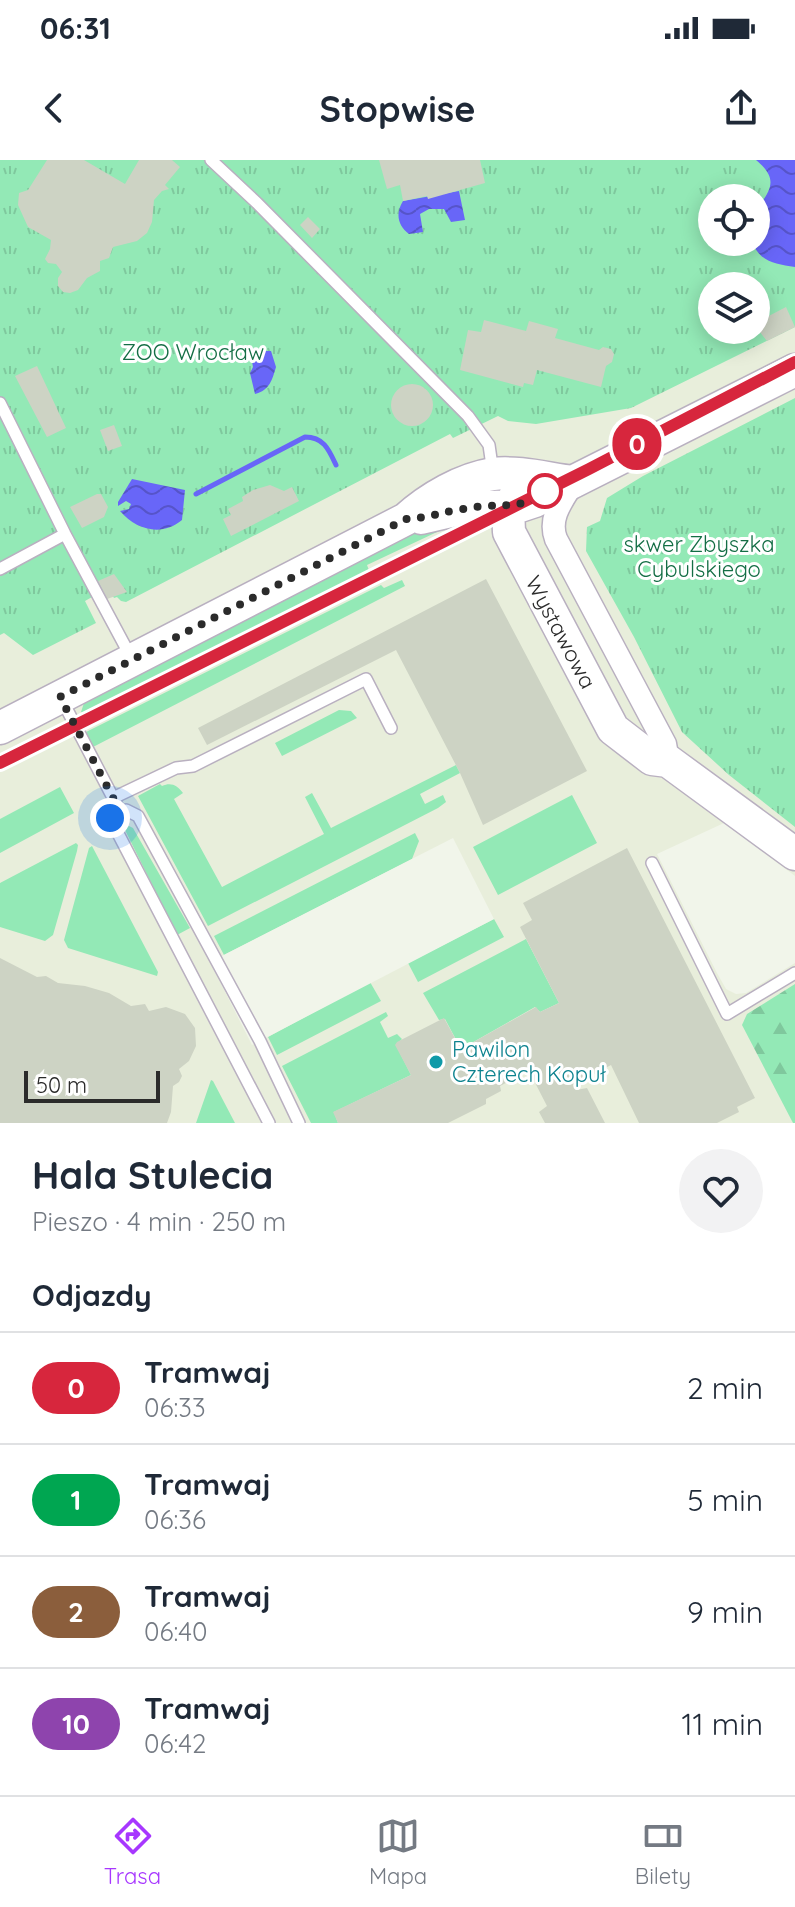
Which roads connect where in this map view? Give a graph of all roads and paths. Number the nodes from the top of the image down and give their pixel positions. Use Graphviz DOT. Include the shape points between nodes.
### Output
graph roads {
  1 [pos="211,160"];
  2 [pos="795,370"];
  3 [pos="0,403"];
  4 [pos="493,474"];
  5 [pos="530,476"];
  6 [pos="573,482"];
  7 [pos="508,507"];
  8 [pos="406,519"];
  9 [pos="65,534"];
  10 [pos="0,569"];
  11 [pos="132,660"];
  12 [pos="60,697"];
  13 [pos="0,728"];
  14 [pos="391,728"];
  15 [pos="668,761"];
  16 [pos="113,798"];
  17 [pos="115,816"];
  18 [pos="795,854"];
  19 [pos="652,863"];
  20 [pos="795,973"];
  21 [pos="269,1123"];
  22 [pos="299,1123"];
  1 -- 4 [label="lane" via="468,416 489,445"];
  2 -- 6 [label="main road"];
  3 -- 9 [label="lane"];
  4 -- 5 [label="main road"];
  4 -- 8 [label="main road" via="456,487"];
  5 -- 6 [label="main road"];
  5 -- 7 [label="main road"];
  6 -- 7 [label="main road" via="535,501"];
  6 -- 15 [label="street, Wystawowa" via="558,508 553,532 665,744"];
  7 -- 8 [label="main road" via="464,508"];
  7 -- 15 [label="main road, Wystawowa" via="515,547 610,725 652,759"];
  8 -- 11 [label="main road"];
  9 -- 10 [label="lane"];
  9 -- 11 [label="lane"];
  11 -- 12 [label="main road"];
  12 -- 13 [label="main road"];
  12 -- 16 [label="lane"];
  14 -- 16 [label="lane" via="366,679 193,766 176,768"];
  15 -- 18 [label="main road, Wystawowa"];
  16 -- 17 [label="lane"];
  17 -- 21 [label="lane"];
  17 -- 22 [label="lane" via="126,810 138,816"];
  19 -- 20 [label="lane" via="727,1014"];
}
